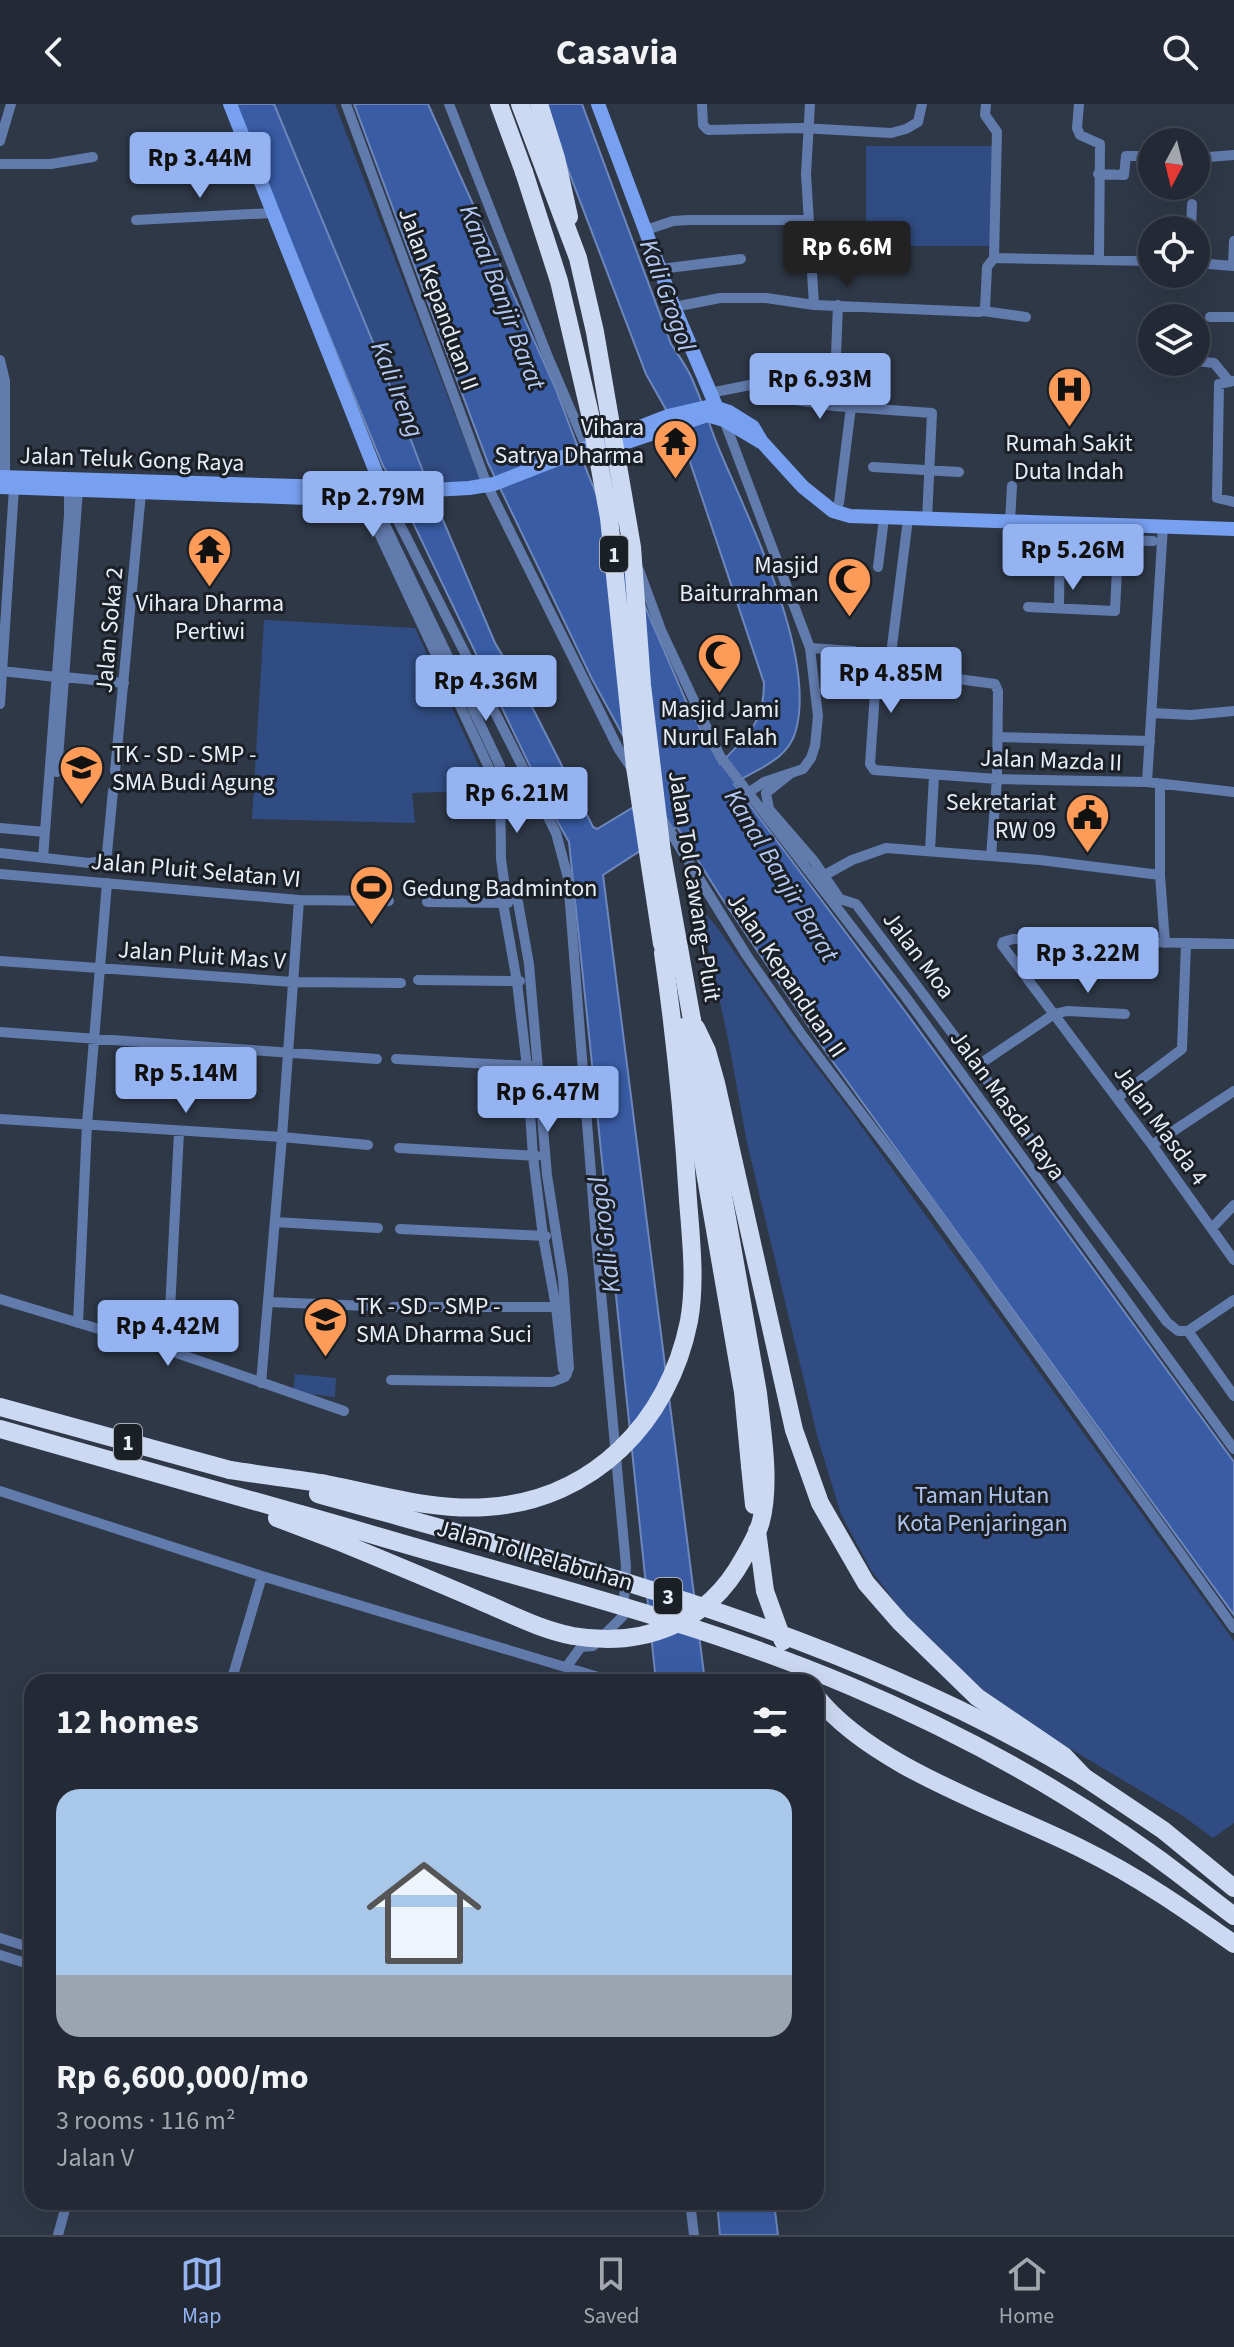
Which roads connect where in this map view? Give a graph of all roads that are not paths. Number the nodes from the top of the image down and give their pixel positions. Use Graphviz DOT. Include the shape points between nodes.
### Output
graph roads {
  1 [pos="11,104"];
  2 [pos="230,104"];
  3 [pos="346,104"];
  4 [pos="449,104"];
  5 [pos="492,104"];
  6 [pos="499,104"];
  7 [pos="520,104"];
  8 [pos="539,104"];
  9 [pos="598,104"];
  10 [pos="702,104"];
  11 [pos="810,104"];
  12 [pos="922,104"];
  13 [pos="986,104"];
  14 [pos="1079,104"];
  15 [pos="2,120"];
  16 [pos="809,129"];
  17 [pos="0,141"];
  18 [pos="513,144"];
  19 [pos="1234,155"];
  20 [pos="1138,156"];
  21 [pos="93,157"];
  22 [pos="1210,157"];
  23 [pos="0,164"];
  24 [pos="1098,174"];
  25 [pos="1192,204"];
  26 [pos="272,213"];
  27 [pos="1192,216"];
  28 [pos="136,220"];
  29 [pos="809,220"];
  30 [pos="646,230"];
  31 [pos="1234,241"];
  32 [pos="578,258"];
  33 [pos="994,258"];
  34 [pos="741,259"];
  35 [pos="1099,259"];
  36 [pos="1138,260"];
  37 [pos="1210,264"];
  38 [pos="1234,266"];
  39 [pos="660,269"];
  40 [pos="814,305"];
  41 [pos="838,305"];
  42 [pos="674,307"];
  43 [pos="983,311"];
  44 [pos="1026,317"];
  45 [pos="1210,317"];
  46 [pos="1234,317"];
  47 [pos="0,360"];
  48 [pos="1210,363"];
  49 [pos="1231,381"];
  50 [pos="834,406"];
  51 [pos="851,407"];
  52 [pos="715,411"];
  53 [pos="2,414"];
  54 [pos="596,447"];
  55 [pos="873,467"];
  56 [pos="929,470"];
  57 [pos="959,472"];
  58 [pos="5,482"];
  59 [pos="1012,486"];
  60 [pos="141,487"];
  61 [pos="493,488"];
  62 [pos="74,490"];
  63 [pos="378,494"];
  64 [pos="1234,502"];
  65 [pos="833,511"];
  66 [pos="884,518"];
  67 [pos="908,519"];
  68 [pos="927,520"];
  69 [pos="1010,522"];
  70 [pos="1060,523"];
  71 [pos="1119,525"];
  72 [pos="1163,526"];
  73 [pos="1234,529"];
  74 [pos="1037,538"];
  75 [pos="1060,539"];
  76 [pos="1118,541"];
  77 [pos="1153,541"];
  78 [pos="878,567"];
  79 [pos="1028,607"];
  80 [pos="1059,608"];
  81 [pos="810,648"];
  82 [pos="877,664"];
  83 [pos="889,670"];
  84 [pos="2,671"];
  85 [pos="60,677"];
  86 [pos="124,683"];
  87 [pos="0,704"];
  88 [pos="1234,711"];
  89 [pos="1152,713"];
  90 [pos="998,737"];
  91 [pos="1150,741"];
  92 [pos="115,771"];
  93 [pos="57,772"];
  94 [pos="791,773"];
  95 [pos="934,776"];
  96 [pos="997,779"];
  97 [pos="1147,782"];
  98 [pos="1160,784"];
  99 [pos="113,791"];
  100 [pos="746,791"];
  101 [pos="1234,792"];
  102 [pos="0,828"];
  103 [pos="45,832"];
  104 [pos="930,850"];
  105 [pos="0,853"];
  106 [pos="991,856"];
  107 [pos="43,858"];
  108 [pos="0,874"];
  109 [pos="1160,875"];
  110 [pos="823,876"];
  111 [pos="107,883"];
  112 [pos="505,888"];
  113 [pos="299,900"];
  114 [pos="389,901"];
  115 [pos="427,902"];
  116 [pos="518,902"];
  117 [pos="503,903"];
  118 [pos="1121,942"];
  119 [pos="1165,943"];
  120 [pos="662,944"];
  121 [pos="1186,944"];
  122 [pos="1234,944"];
  123 [pos="0,961"];
  124 [pos="100,968"];
  125 [pos="1121,972"];
  126 [pos="418,980"];
  127 [pos="530,980"];
  128 [pos="293,982"];
  129 [pos="517,982"];
  130 [pos="401,983"];
  131 [pos="1054,1014"];
  132 [pos="1125,1014"];
  133 [pos="692,1020"];
  134 [pos="0,1032"];
  135 [pos="94,1039"];
  136 [pos="288,1053"];
  137 [pos="377,1059"];
  138 [pos="396,1059"];
  139 [pos="532,1066"];
  140 [pos="977,1066"];
  141 [pos="1234,1091"];
  142 [pos="1117,1098"];
  143 [pos="0,1119"];
  144 [pos="87,1124"];
  145 [pos="179,1132"];
  146 [pos="282,1137"];
  147 [pos="368,1145"];
  148 [pos="1152,1145"];
  149 [pos="399,1148"];
  150 [pos="545,1155"];
  151 [pos="533,1157"];
  152 [pos="1234,1205"];
  153 [pos="275,1222"];
  154 [pos="378,1228"];
  155 [pos="1212,1228"];
  156 [pos="400,1229"];
  157 [pos="557,1235"];
  158 [pos="543,1236"];
  159 [pos="1234,1260"];
  160 [pos="0,1299"];
  161 [pos="1234,1300"];
  162 [pos="268,1302"];
  163 [pos="369,1306"];
  164 [pos="393,1307"];
  165 [pos="560,1307"];
  166 [pos="78,1323"];
  167 [pos="1188,1331"];
  168 [pos="168,1350"];
  169 [pos="391,1380"];
  170 [pos="261,1383"];
  171 [pos="1234,1396"];
  172 [pos="0,1406"];
  173 [pos="344,1411"];
  174 [pos="0,1429"];
  175 [pos="1234,1449"];
  176 [pos="230,1470"];
  177 [pos="188,1484"];
  178 [pos="0,1491"];
  179 [pos="262,1576"];
  180 [pos="1234,1628"];
  181 [pos="570,1662"];
  182 [pos="233,1674"];
  183 [pos="597,1674"];
  184 [pos="801,1674"];
  185 [pos="819,1674"];
  186 [pos="824,1676"];
  187 [pos="824,1704"];
  188 [pos="1084,1777"];
  189 [pos="1234,1888"];
  190 [pos="1234,1916"];
  191 [pos="0,1938"];
  192 [pos="1234,1944"];
  193 [pos="24,1946"];
  194 [pos="0,1955"];
  195 [pos="24,1962"];
  196 [pos="65,2210"];
  197 [pos="691,2210"];
  198 [pos="58,2235"];
  199 [pos="694,2235"];
  1 -- 15 [label="street"];
  2 -- 26 [label="main road"];
  3 -- 61 [label="street, Jalan Kepanduan II"];
  4 -- 54 [label="street, Jalan Masda Raya" via="548,357"];
  5 -- 18 [label="highway"];
  6 -- 18 [label="highway, Jalan Tol Cawang–Pluit / 1"];
  7 -- 32 [label="highway, Jalan Tol Cawang–Pluit / 1, bridge"];
  8 -- 32 [label="highway, bridge"];
  9 -- 30 [label="main road"];
  10 -- 16 [label="street" via="708,130"];
  11 -- 16 [label="street"];
  12 -- 16 [label="street" via="918,122 891,133"];
  13 -- 33 [label="street" via="985,115 997,132"];
  14 -- 24 [label="street" via="1080,135 1100,144"];
  15 -- 17 [label="street"];
  16 -- 29 [label="street"];
  18 -- 120 [label="highway, Jalan Tol Cawang–Pluit / 1, bridge" via="559,281 599,462"];
  19 -- 22 [label="street"];
  20 -- 24 [label="street" via="1126,156 1124,175"];
  21 -- 23 [label="street"];
  24 -- 35 [label="street"];
  25 -- 27 [label="street"];
  26 -- 28 [label="street"];
  26 -- 63 [label="main road"];
  29 -- 30 [label="street" via="689,220"];
  29 -- 40 [label="street"];
  30 -- 39 [label="main road"];
  31 -- 38 [label="street"];
  32 -- 133 [label="highway, Jalan Tol Cawang–Pluit / 1, bridge" via="624,490 662,853"];
  33 -- 35 [label="street"];
  33 -- 43 [label="street" via="987,267"];
  34 -- 39 [label="street"];
  35 -- 36 [label="street"];
  37 -- 38 [label="street"];
  39 -- 42 [label="main road"];
  40 -- 41 [label="street"];
  40 -- 42 [label="street" via="720,298"];
  41 -- 43 [label="street"];
  41 -- 50 [label="street"];
  42 -- 52 [label="main road"];
  43 -- 44 [label="street"];
  45 -- 46 [label="street"];
  47 -- 53 [label="street" via="5,381"];
  48 -- 49 [label="street"];
  49 -- 64 [label="street" via="1219,384 1217,498"];
  50 -- 51 [label="street"];
  50 -- 52 [label="street" via="789,399 750,385"];
  51 -- 56 [label="street" via="932,413"];
  51 -- 65 [label="street" via="839,503"];
  52 -- 54 [label="main road, Jalan Teluk Gong Raya"];
  52 -- 65 [label="main road" via="753,427 803,487"];
  52 -- 81 [label="street"];
  53 -- 58 [label="street"];
  54 -- 61 [label="main road, Jalan Teluk Gong Raya"];
  54 -- 100 [label="street, Jalan Masda Raya" via="661,630 720,756"];
  55 -- 56 [label="street"];
  56 -- 57 [label="street"];
  56 -- 68 [label="street"];
  58 -- 60 [label="main road, Jalan Teluk Gong Raya"];
  58 -- 62 [label="main road, Jalan Teluk Gong Raya"];
  58 -- 84 [label="street"];
  59 -- 69 [label="street"];
  60 -- 62 [label="main road, Jalan Teluk Gong Raya"];
  60 -- 63 [label="main road, Jalan Teluk Gong Raya"];
  60 -- 86 [label="street, Jalan Soka 2"];
  61 -- 63 [label="main road, Jalan Teluk Gong Raya" via="472,497"];
  61 -- 180 [label="street, Jalan Kepanduan II, bridge" via="618,748 747,956"];
  62 -- 85 [label="street"];
  63 -- 112 [label="street" via="407,579 493,764"];
  63 -- 181 [label="street" via="565,857 626,1566 623,1616 593,1646 581,1647"];
  65 -- 66 [label="main road"];
  66 -- 67 [label="main road"];
  66 -- 78 [label="street"];
  67 -- 68 [label="main road"];
  67 -- 83 [label="street"];
  68 -- 69 [label="main road"];
  69 -- 70 [label="main road"];
  70 -- 71 [label="main road"];
  70 -- 75 [label="street"];
  71 -- 72 [label="main road"];
  71 -- 76 [label="street"];
  72 -- 73 [label="main road"];
  72 -- 89 [label="street"];
  74 -- 75 [label="street"];
  75 -- 76 [label="street"];
  75 -- 80 [label="street"];
  76 -- 77 [label="street"];
  76 -- 80 [label="street" via="1115,611"];
  79 -- 80 [label="street"];
  81 -- 82 [label="street" via="854,651"];
  81 -- 94 [label="street" via="818,716 815,746 803,769"];
  82 -- 83 [label="street"];
  82 -- 95 [label="street, Jalan Mazda II" via="870,764 874,770"];
  83 -- 90 [label="street" via="995,684"];
  84 -- 85 [label="street"];
  84 -- 87 [label="street"];
  85 -- 86 [label="street"];
  85 -- 93 [label="street"];
  85 -- 103 [label="street"];
  86 -- 92 [label="street, Jalan Soka 2"];
  88 -- 89 [label="street"];
  89 -- 91 [label="street"];
  90 -- 91 [label="street"];
  90 -- 96 [label="street"];
  91 -- 97 [label="street"];
  94 -- 100 [label="street"];
  94 -- 110 [label="street, Jalan Moa" via="766,793 768,805"];
  95 -- 96 [label="street, Jalan Mazda II"];
  95 -- 104 [label="street"];
  96 -- 97 [label="street, Jalan Mazda II"];
  96 -- 106 [label="street"];
  97 -- 98 [label="street, Jalan Mazda II"];
  98 -- 101 [label="street, Jalan Mazda II"];
  98 -- 109 [label="street"];
  99 -- 107 [label="street" via="105,859 89,863"];
  100 -- 175 [label="street, Jalan Masda Raya" via="905,996"];
  102 -- 103 [label="street"];
  103 -- 107 [label="street"];
  104 -- 106 [label="street"];
  104 -- 110 [label="street" via="886,848"];
  105 -- 107 [label="street"];
  106 -- 109 [label="street"];
  108 -- 111 [label="street, Jalan Pluit Selatan VI"];
  109 -- 119 [label="street"];
  110 -- 140 [label="street, Jalan Moa" via="840,899 856,904"];
  111 -- 113 [label="street, Jalan Pluit Selatan VI"];
  111 -- 124 [label="street"];
  112 -- 116 [label="street"];
  112 -- 117 [label="street"];
  113 -- 114 [label="street, Jalan Pluit Selatan VI"];
  113 -- 128 [label="street"];
  115 -- 117 [label="street"];
  116 -- 117 [label="street"];
  116 -- 127 [label="street"];
  117 -- 129 [label="street"];
  118 -- 119 [label="street"];
  118 -- 125 [label="street"];
  118 -- 131 [label="street, Jalan Masda 4" via="1003,942"];
  119 -- 121 [label="street"];
  120 -- 176 [label="highway, bridge" via="676,1044 691,1293 680,1356 651,1417 597,1470 521,1502 488,1507 406,1501"];
  120 -- 184 [label="highway, bridge" via="743,1392 765,1591"];
  121 -- 122 [label="street"];
  121 -- 142 [label="street" via="1182,1049"];
  123 -- 124 [label="street, Jalan Pluit Mas V"];
  124 -- 128 [label="street, Jalan Pluit Mas V"];
  124 -- 135 [label="street"];
  126 -- 129 [label="street"];
  127 -- 129 [label="street"];
  127 -- 139 [label="street"];
  128 -- 130 [label="street, Jalan Pluit Mas V"];
  128 -- 136 [label="street"];
  129 -- 139 [label="street"];
  131 -- 132 [label="street"];
  131 -- 140 [label="street"];
  131 -- 142 [label="street, Jalan Masda 4"];
  133 -- 177 [label="highway, bridge" via="758,1393 764,1476 761,1523 732,1579 714,1599 653,1634 601,1639 572,1635 541,1628"];
  133 -- 188 [label="highway, bridge" via="713,1072 778,1366 820,1503 866,1583 900,1622 977,1697 1064,1756"];
  134 -- 135 [label="street"];
  135 -- 136 [label="street"];
  135 -- 144 [label="street"];
  136 -- 137 [label="street"];
  136 -- 146 [label="street"];
  138 -- 139 [label="street"];
  139 -- 150 [label="street"];
  139 -- 151 [label="street"];
  140 -- 167 [label="street, Jalan Moa" via="1167,1322"];
  141 -- 148 [label="street"];
  142 -- 148 [label="street, Jalan Masda 4"];
  143 -- 144 [label="street"];
  144 -- 145 [label="street"];
  144 -- 166 [label="street"];
  145 -- 146 [label="street"];
  145 -- 168 [label="street"];
  146 -- 147 [label="street"];
  146 -- 153 [label="street"];
  148 -- 155 [label="street, Jalan Masda 4"];
  149 -- 151 [label="street"];
  150 -- 151 [label="street"];
  150 -- 157 [label="street"];
  151 -- 158 [label="street"];
  152 -- 155 [label="street"];
  153 -- 154 [label="street"];
  153 -- 162 [label="street"];
  155 -- 159 [label="street, Jalan Masda 4"];
  156 -- 158 [label="street"];
  157 -- 158 [label="street"];
  157 -- 165 [label="street"];
  158 -- 165 [label="street"];
  160 -- 166 [label="street"];
  161 -- 167 [label="street"];
  162 -- 163 [label="street"];
  162 -- 170 [label="street"];
  164 -- 165 [label="street"];
  165 -- 169 [label="street" via="566,1370 553,1382"];
  166 -- 168 [label="street"];
  167 -- 171 [label="street, Jalan Moa"];
  168 -- 170 [label="street"];
  170 -- 173 [label="street"];
  172 -- 176 [label="highway, 1"];
  174 -- 177 [label="highway, Jalan Tol Pelabuhan / 1"];
  176 -- 188 [label="highway, 3, bridge" via="577,1567 753,1625 916,1690"];
  177 -- 185 [label="highway, Jalan Tol Pelabuhan / 1, bridge" via="652,1613"];
  178 -- 179 [label="street"];
  179 -- 181 [label="street"];
  179 -- 182 [label="street"];
  181 -- 183 [label="street"];
  186 -- 190 [label="highway, Jalan Tol Pelabuhan / 1, bridge" via="1015,1767 1102,1820"];
  187 -- 192 [label="highway" via="848,1729 901,1763 1083,1849"];
  188 -- 189 [label="highway, 3" via="1163,1830"];
  191 -- 193 [label="street"];
  194 -- 195 [label="street"];
  196 -- 198 [label="street"];
  197 -- 199 [label="street"];
}
